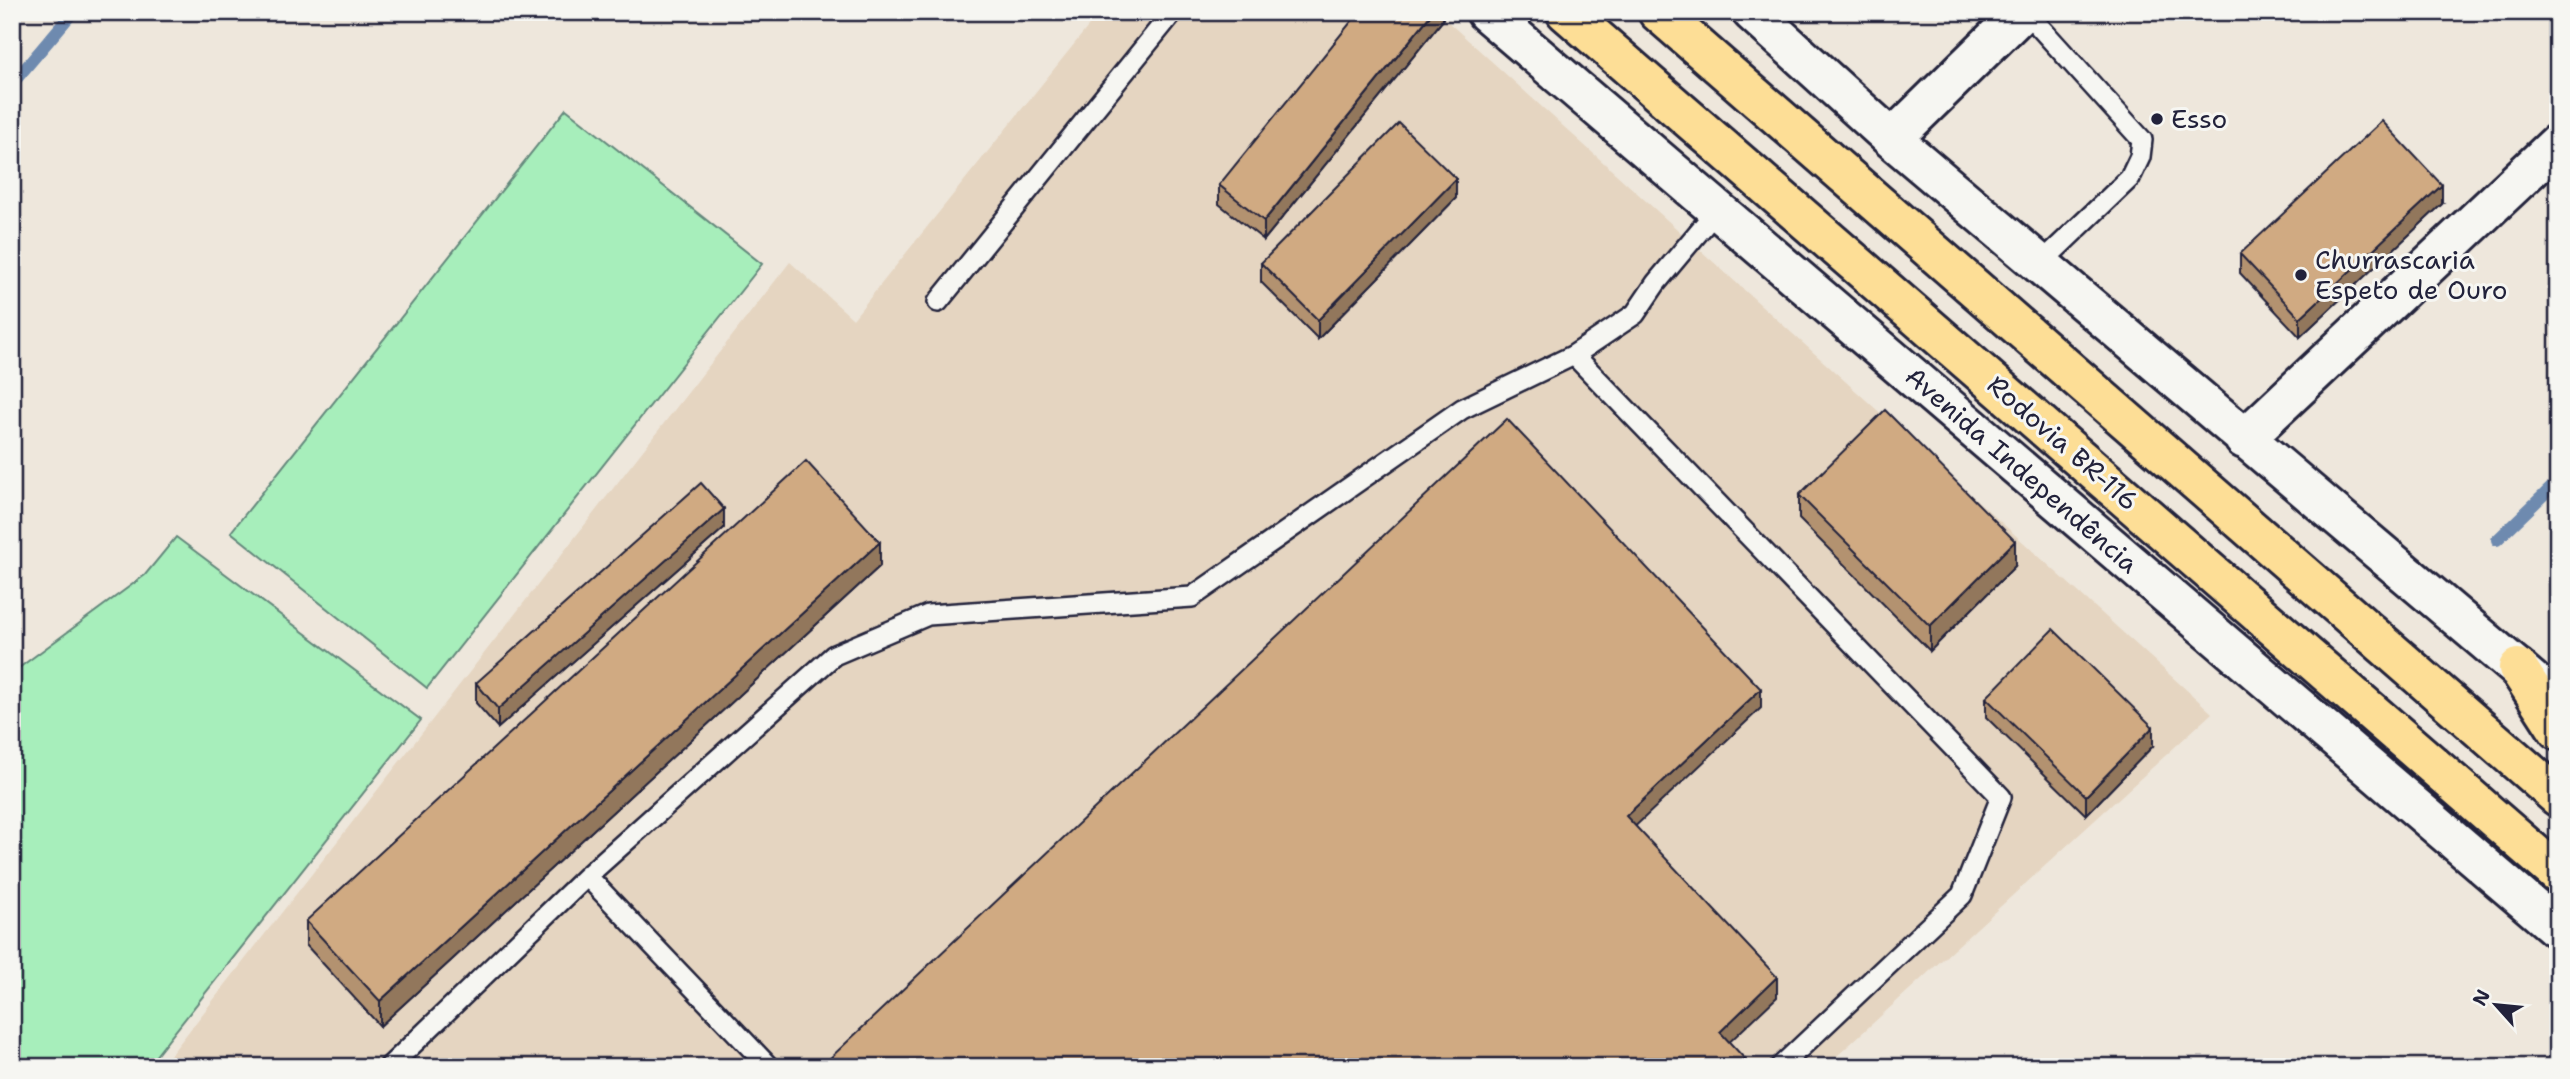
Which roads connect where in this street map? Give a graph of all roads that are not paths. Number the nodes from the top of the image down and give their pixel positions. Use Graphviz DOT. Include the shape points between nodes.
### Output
graph roads {
  1 [pos="1173,12"];
  2 [pos="1486,12"];
  3 [pos="1566,12"];
  4 [pos="1658,12"];
  5 [pos="1752,12"];
  6 [pos="2024,12"];
  7 [pos="1892,139"];
  8 [pos="2558,143"];
  9 [pos="1717,210"];
  10 [pos="2039,264"];
  11 [pos="938,302"];
  12 [pos="1574,355"];
  13 [pos="2244,439"];
  14 [pos="2518,668"];
  15 [pos="2558,703"];
  16 [pos="2558,730"];
  17 [pos="2558,797"];
  18 [pos="2558,874"];
  19 [pos="587,876"];
  20 [pos="2558,929"];
  21 [pos="389,1067"];
  22 [pos="769,1067"];
  23 [pos="1780,1067"];
  1 -- 11 [label="lane"];
  2 -- 9 [label="main road, Avenida Independência"];
  3 -- 18 [label="highway, Rodovia BR-116"];
  4 -- 17 [label="highway"];
  5 -- 7 [label="main road"];
  6 -- 7 [label="main road"];
  6 -- 10 [label="lane" via="2142,140 2130,178"];
  7 -- 10 [label="main road"];
  8 -- 13 [label="main road"];
  9 -- 12 [label="lane" via="1635,314"];
  9 -- 20 [label="main road, Avenida Independência"];
  10 -- 13 [label="main road"];
  12 -- 19 [label="lane" via="1462,409 1192,597 928,615 834,655"];
  12 -- 23 [label="lane" via="2001,797 1962,895"];
  13 -- 14 [label="main road"];
  14 -- 15 [label="main road"];
  14 -- 16 [label="highway"];
  19 -- 21 [label="lane"];
  19 -- 22 [label="lane"];
}
